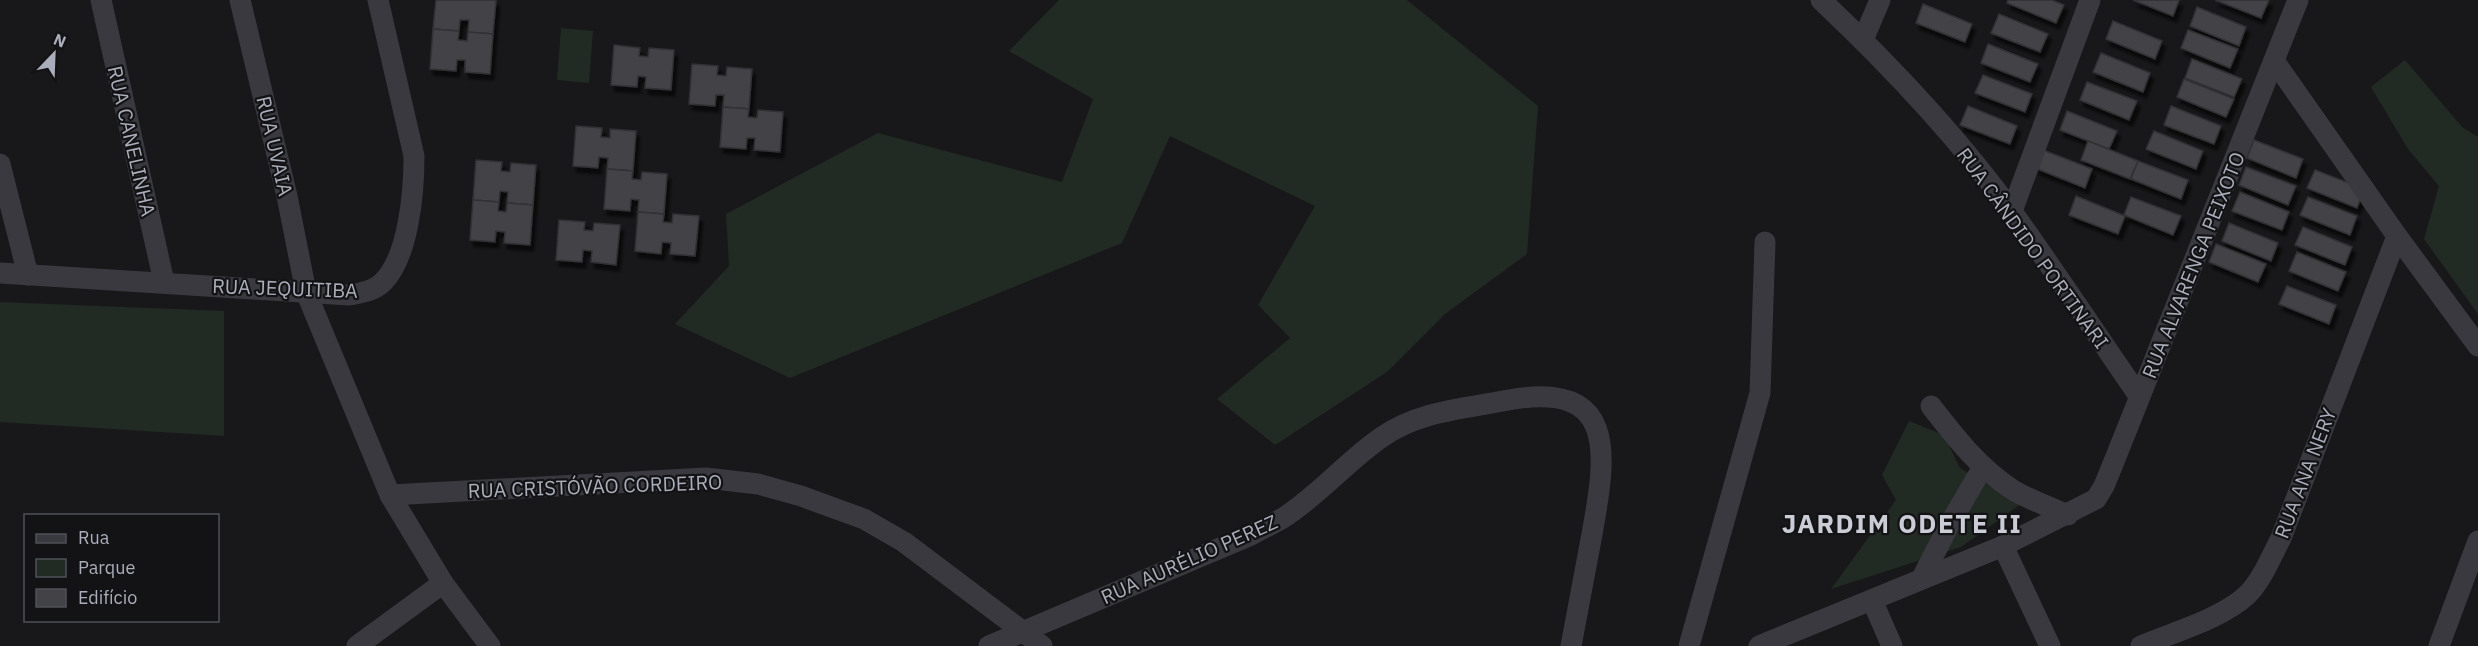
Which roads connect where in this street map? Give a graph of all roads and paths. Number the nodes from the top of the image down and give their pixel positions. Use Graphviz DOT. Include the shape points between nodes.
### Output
graph roads {
  1 [pos="101,0"];
  2 [pos="240,0"];
  3 [pos="378,0"];
  4 [pos="1821,0"];
  5 [pos="1880,0"];
  6 [pos="2090,0"];
  7 [pos="2298,0"];
  8 [pos="1863,40"];
  9 [pos="2275,62"];
  10 [pos="0,164"];
  11 [pos="2012,211"];
  12 [pos="2397,236"];
  13 [pos="1765,242"];
  14 [pos="0,273"];
  15 [pos="28,275"];
  16 [pos="164,282"];
  17 [pos="306,292"];
  18 [pos="2478,346"];
  19 [pos="2139,396"];
  20 [pos="1931,406"];
  21 [pos="1983,467"];
  22 [pos="390,495"];
  23 [pos="2068,515"];
  24 [pos="2478,541"];
  25 [pos="2003,546"];
  26 [pos="1922,578"];
  27 [pos="443,582"];
  28 [pos="1872,600"];
  29 [pos="1024,632"];
  30 [pos="357,646"];
  31 [pos="490,646"];
  32 [pos="989,646"];
  33 [pos="1042,646"];
  34 [pos="1571,646"];
  35 [pos="1689,646"];
  36 [pos="1759,646"];
  37 [pos="1892,646"];
  38 [pos="2050,646"];
  39 [pos="2141,646"];
  40 [pos="2439,646"];
  1 -- 16 [label="street, RUA CANELINHA"];
  2 -- 17 [label="street, RUA UVAIA"];
  3 -- 17 [label="street, RUA JEQUITIBA" via="414,156 403,242 390,273 382,283 365,292"];
  4 -- 8 [label="street, RUA CÂNDIDO PORTINARI"];
  5 -- 8 [label="street"];
  6 -- 11 [label="street"];
  7 -- 9 [label="street, RUA ALVARENGA PEIXOTO"];
  8 -- 11 [label="street, RUA CÂNDIDO PORTINARI"];
  9 -- 12 [label="street"];
  9 -- 19 [label="street, RUA ALVARENGA PEIXOTO"];
  10 -- 15 [label="street"];
  11 -- 19 [label="street, RUA CÂNDIDO PORTINARI"];
  12 -- 18 [label="street"];
  12 -- 39 [label="street, RUA ANA NERY" via="2281,538 2258,581 2234,605"];
  13 -- 35 [label="street" via="1760,393"];
  14 -- 15 [label="street, RUA JEQUITIBA"];
  15 -- 16 [label="street, RUA JEQUITIBA"];
  16 -- 17 [label="street, RUA JEQUITIBA"];
  17 -- 22 [label="street, RUA UVAIA"];
  19 -- 23 [label="street, RUA ALVARENGA PEIXOTO" via="2100,493 2091,503"];
  20 -- 21 [label="street"];
  21 -- 23 [label="street" via="2020,494"];
  21 -- 26 [label="street"];
  22 -- 27 [label="street, RUA UVAIA"];
  22 -- 29 [label="street, RUA CRISTÓVÃO CORDEIRO" via="706,478 758,484 801,495 864,519 904,542"];
  23 -- 25 [label="street, RUA ALVARENGA PEIXOTO"];
  24 -- 40 [label="street"];
  25 -- 26 [label="street, RUA ALVARENGA PEIXOTO"];
  25 -- 38 [label="street"];
  26 -- 28 [label="street, RUA ALVARENGA PEIXOTO"];
  27 -- 30 [label="street"];
  27 -- 31 [label="street, RUA UVAIA"];
  28 -- 36 [label="street, RUA ALVARENGA PEIXOTO"];
  28 -- 37 [label="street"];
  29 -- 32 [label="street, RUA AURÉLIO PEREZ"];
  29 -- 33 [label="street, RUA CRISTÓVÃO CORDEIRO"];
  29 -- 34 [label="street, RUA AURÉLIO PEREZ" via="1283,518 1381,437 1403,424 1493,402 1547,396 1585,411 1598,428 1601,441 1602,480"];
}
